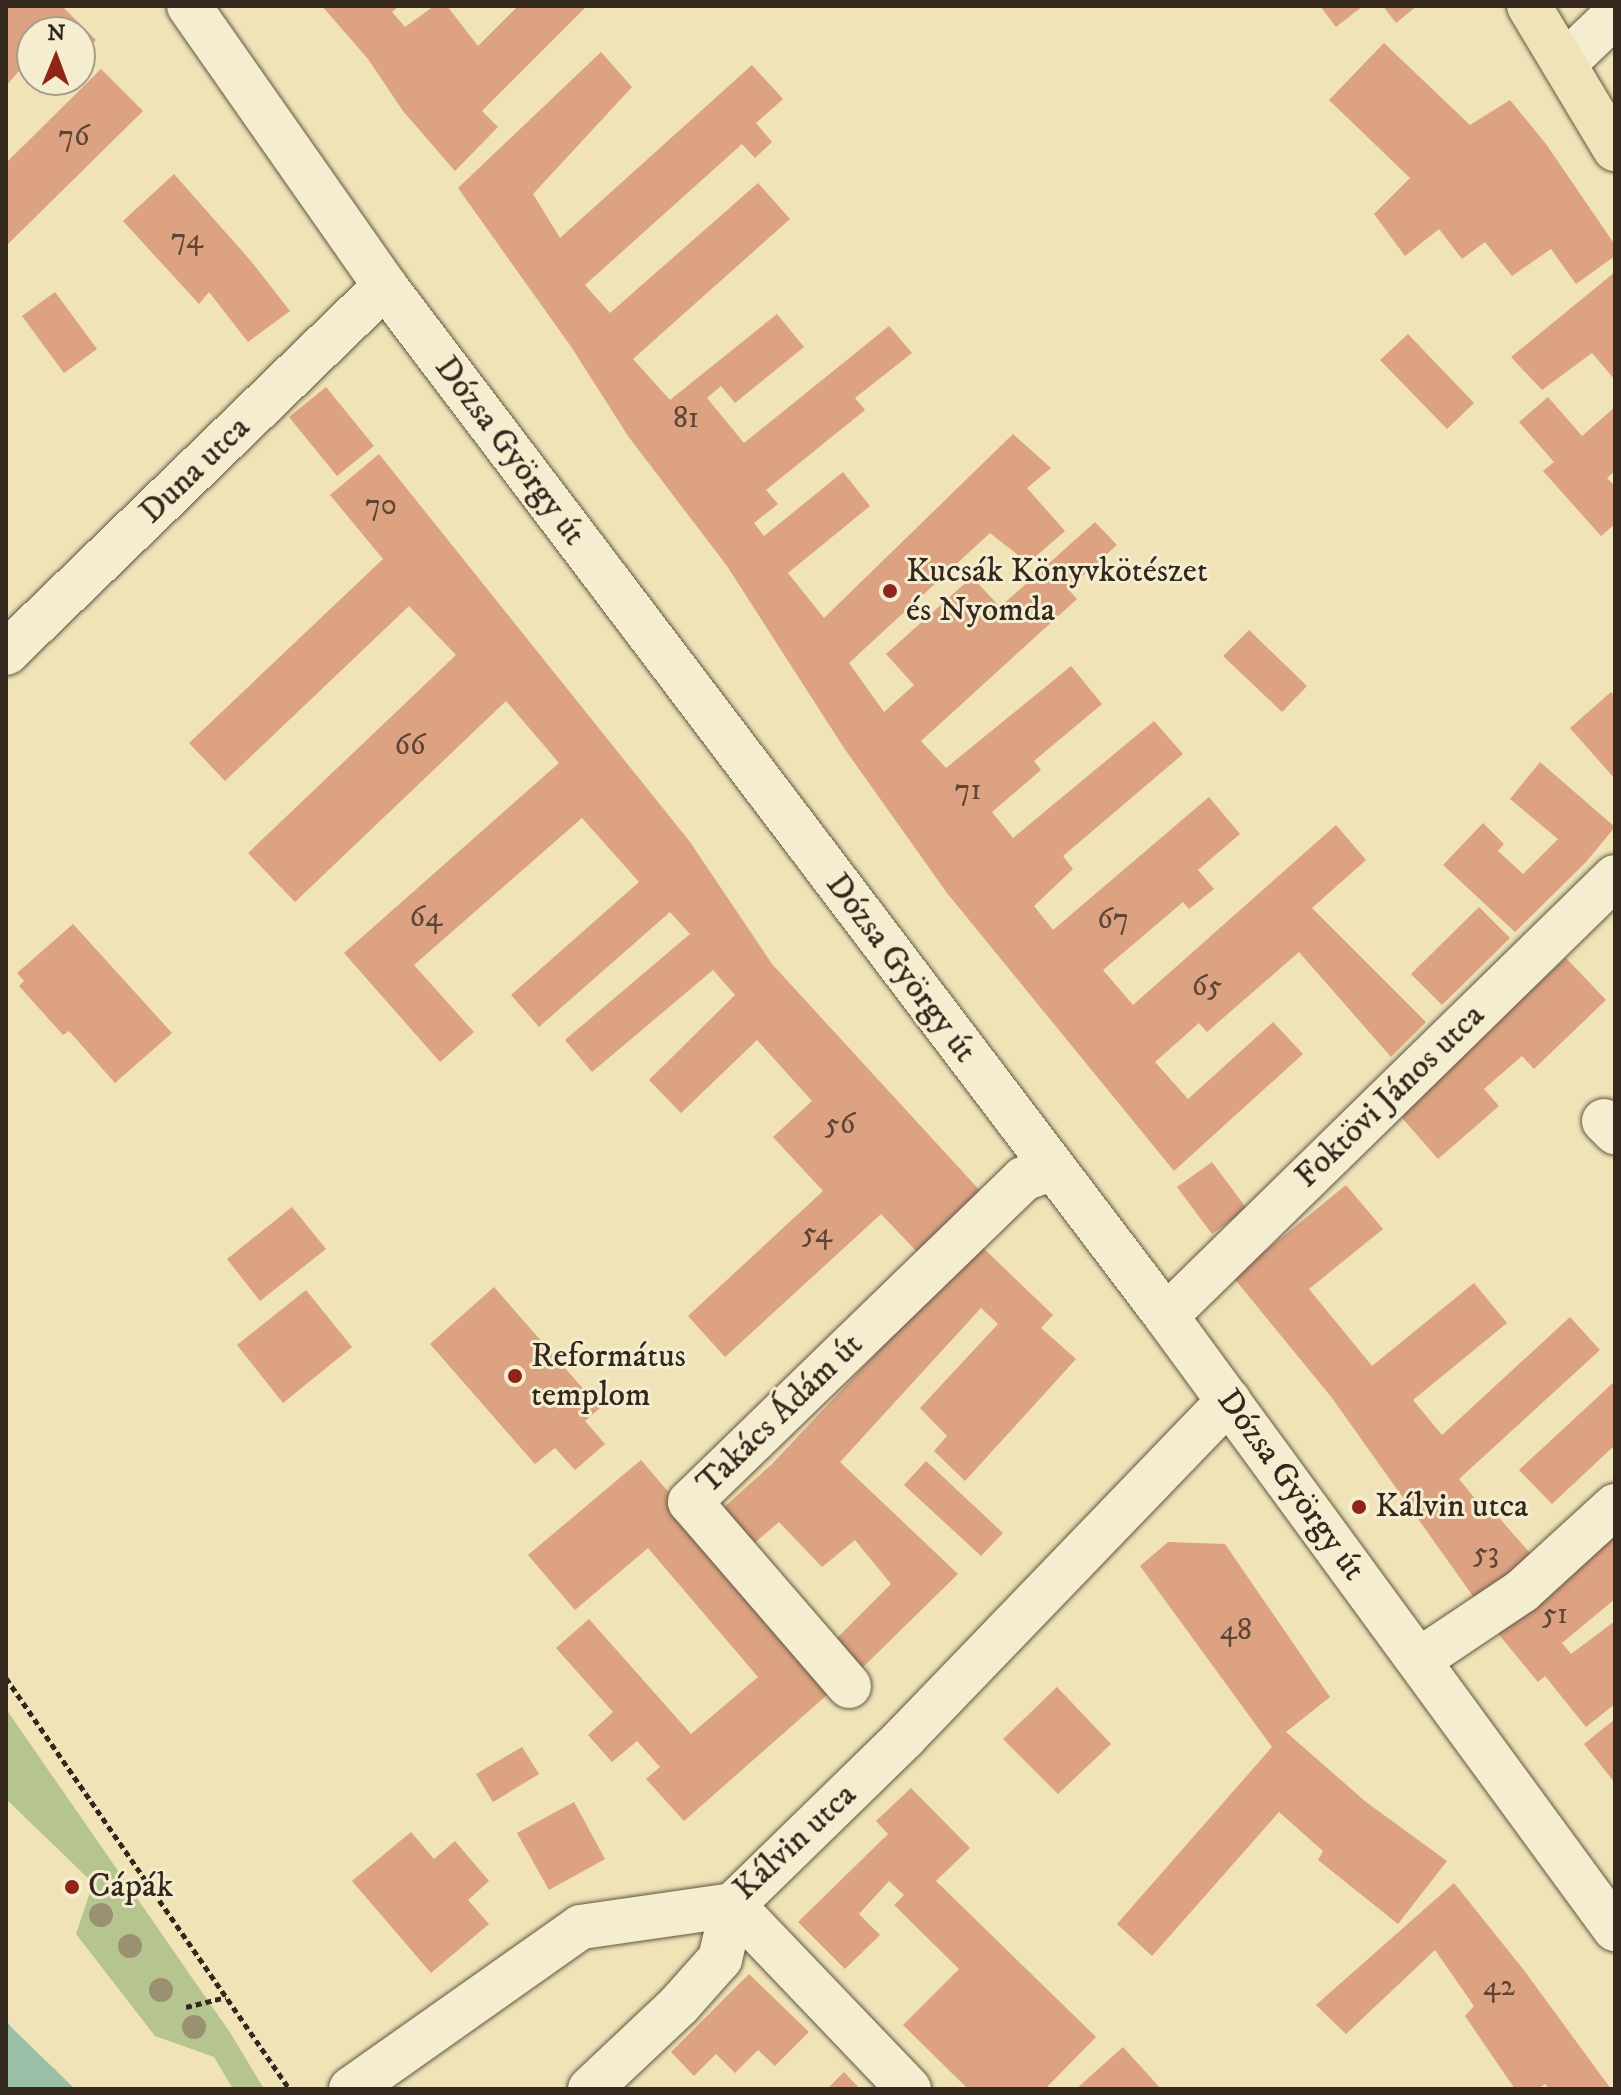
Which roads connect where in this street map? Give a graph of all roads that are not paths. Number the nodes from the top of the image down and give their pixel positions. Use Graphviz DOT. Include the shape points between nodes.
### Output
graph roads {
  1 [pos="189,6"];
  2 [pos="1529,6"];
  3 [pos="1615,15"];
  4 [pos="1565,63"];
  5 [pos="1615,149"];
  6 [pos="385,286"];
  7 [pos="6,653"];
  8 [pos="1615,877"];
  9 [pos="1053,1168"];
  10 [pos="1166,1316"];
  11 [pos="1229,1400"];
  12 [pos="1615,1506"];
  13 [pos="1419,1660"];
  14 [pos="849,1686"];
  15 [pos="733,1905"];
  16 [pos="1615,1929"];
  17 [pos="351,2089"];
  18 [pos="590,2089"];
  19 [pos="909,2089"];
  1 -- 6 [label="street, Dózsa György út"];
  2 -- 4 [label="main road"];
  3 -- 4 [label="street"];
  4 -- 5 [label="main road"];
  6 -- 7 [label="street, Duna utca"];
  6 -- 9 [label="street, Dózsa György út"];
  8 -- 10 [label="street, Foktövi János utca"];
  9 -- 10 [label="street, Dózsa György út"];
  9 -- 14 [label="street, Takács Ádám út" via="1023,1179 690,1502"];
  10 -- 11 [label="street, Dózsa György út"];
  11 -- 13 [label="street, Dózsa György út"];
  11 -- 15 [label="street, Kálvin utca" via="905,1737"];
  12 -- 13 [label="street" via="1522,1591"];
  13 -- 16 [label="street, Dózsa György út"];
  15 -- 17 [label="street, Kálvin utca" via="581,1927"];
  15 -- 18 [label="street" via="720,1959"];
  15 -- 19 [label="street"];
}
